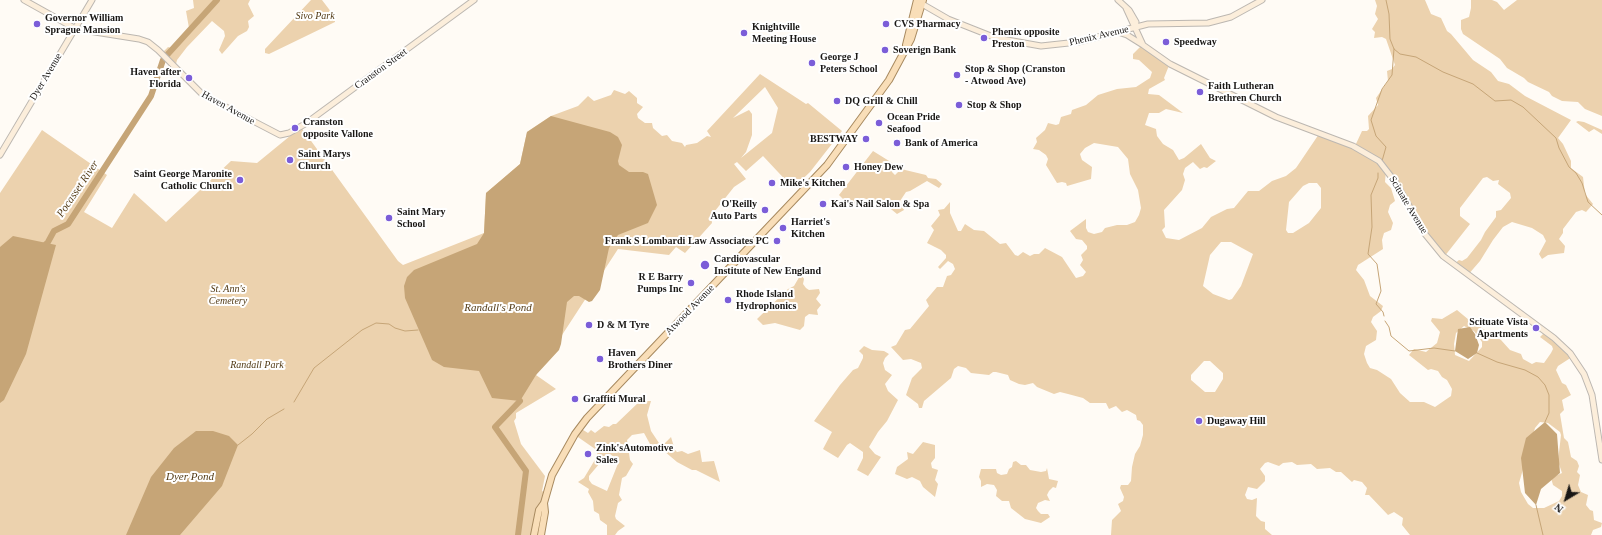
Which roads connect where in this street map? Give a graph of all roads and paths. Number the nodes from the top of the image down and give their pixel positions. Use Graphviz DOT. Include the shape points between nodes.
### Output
graph roads {
  1 [pos="24,0"];
  2 [pos="92,0"];
  3 [pos="474,0"];
  4 [pos="1118,0"];
  5 [pos="1262,0"];
  6 [pos="919,1"];
  7 [pos="1135,27"];
  8 [pos="76,29"];
  9 [pos="1117,32"];
  10 [pos="1143,44"];
  11 [pos="285,134"];
  12 [pos="0,155"];
  13 [pos="1602,460"];
  14 [pos="544,503"];
  15 [pos="534,535"];
  16 [pos="541,535"];
  1 -- 8 [label="main road"];
  2 -- 8 [label="main road, Dyer Avenue"];
  3 -- 11 [label="main road, Cranston Street" via="305,124"];
  4 -- 7 [label="main road, Scituate Avenue" via="1126,8"];
  5 -- 7 [label="main road, Phenix Avenue" via="1231,17 1214,22 1148,24"];
  6 -- 9 [label="main road, Phenix Avenue" via="943,16 980,32 1025,44 1078,42"];
  6 -- 14 [label="main road, Atwood Avenue" via="906,46 880,95 827,165 587,418 557,465"];
  7 -- 9 [label="main road, Phenix Avenue"];
  7 -- 10 [label="main road, Scituate Avenue"];
  8 -- 11 [label="main road, Haven Avenue" via="144,41 158,50 203,95 276,134"];
  8 -- 12 [label="main road, Dyer Avenue"];
  9 -- 10 [label="main road"];
  10 -- 13 [label="main road, Scituate Avenue" via="1170,64 1257,108 1353,146 1379,161 1396,183 1425,234 1443,256 1554,338 1570,353 1584,374 1592,395"];
  14 -- 15 [label="main road, Atwood Avenue" via="539,510"];
  14 -- 16 [label="main road, Atwood Avenue"];
}
